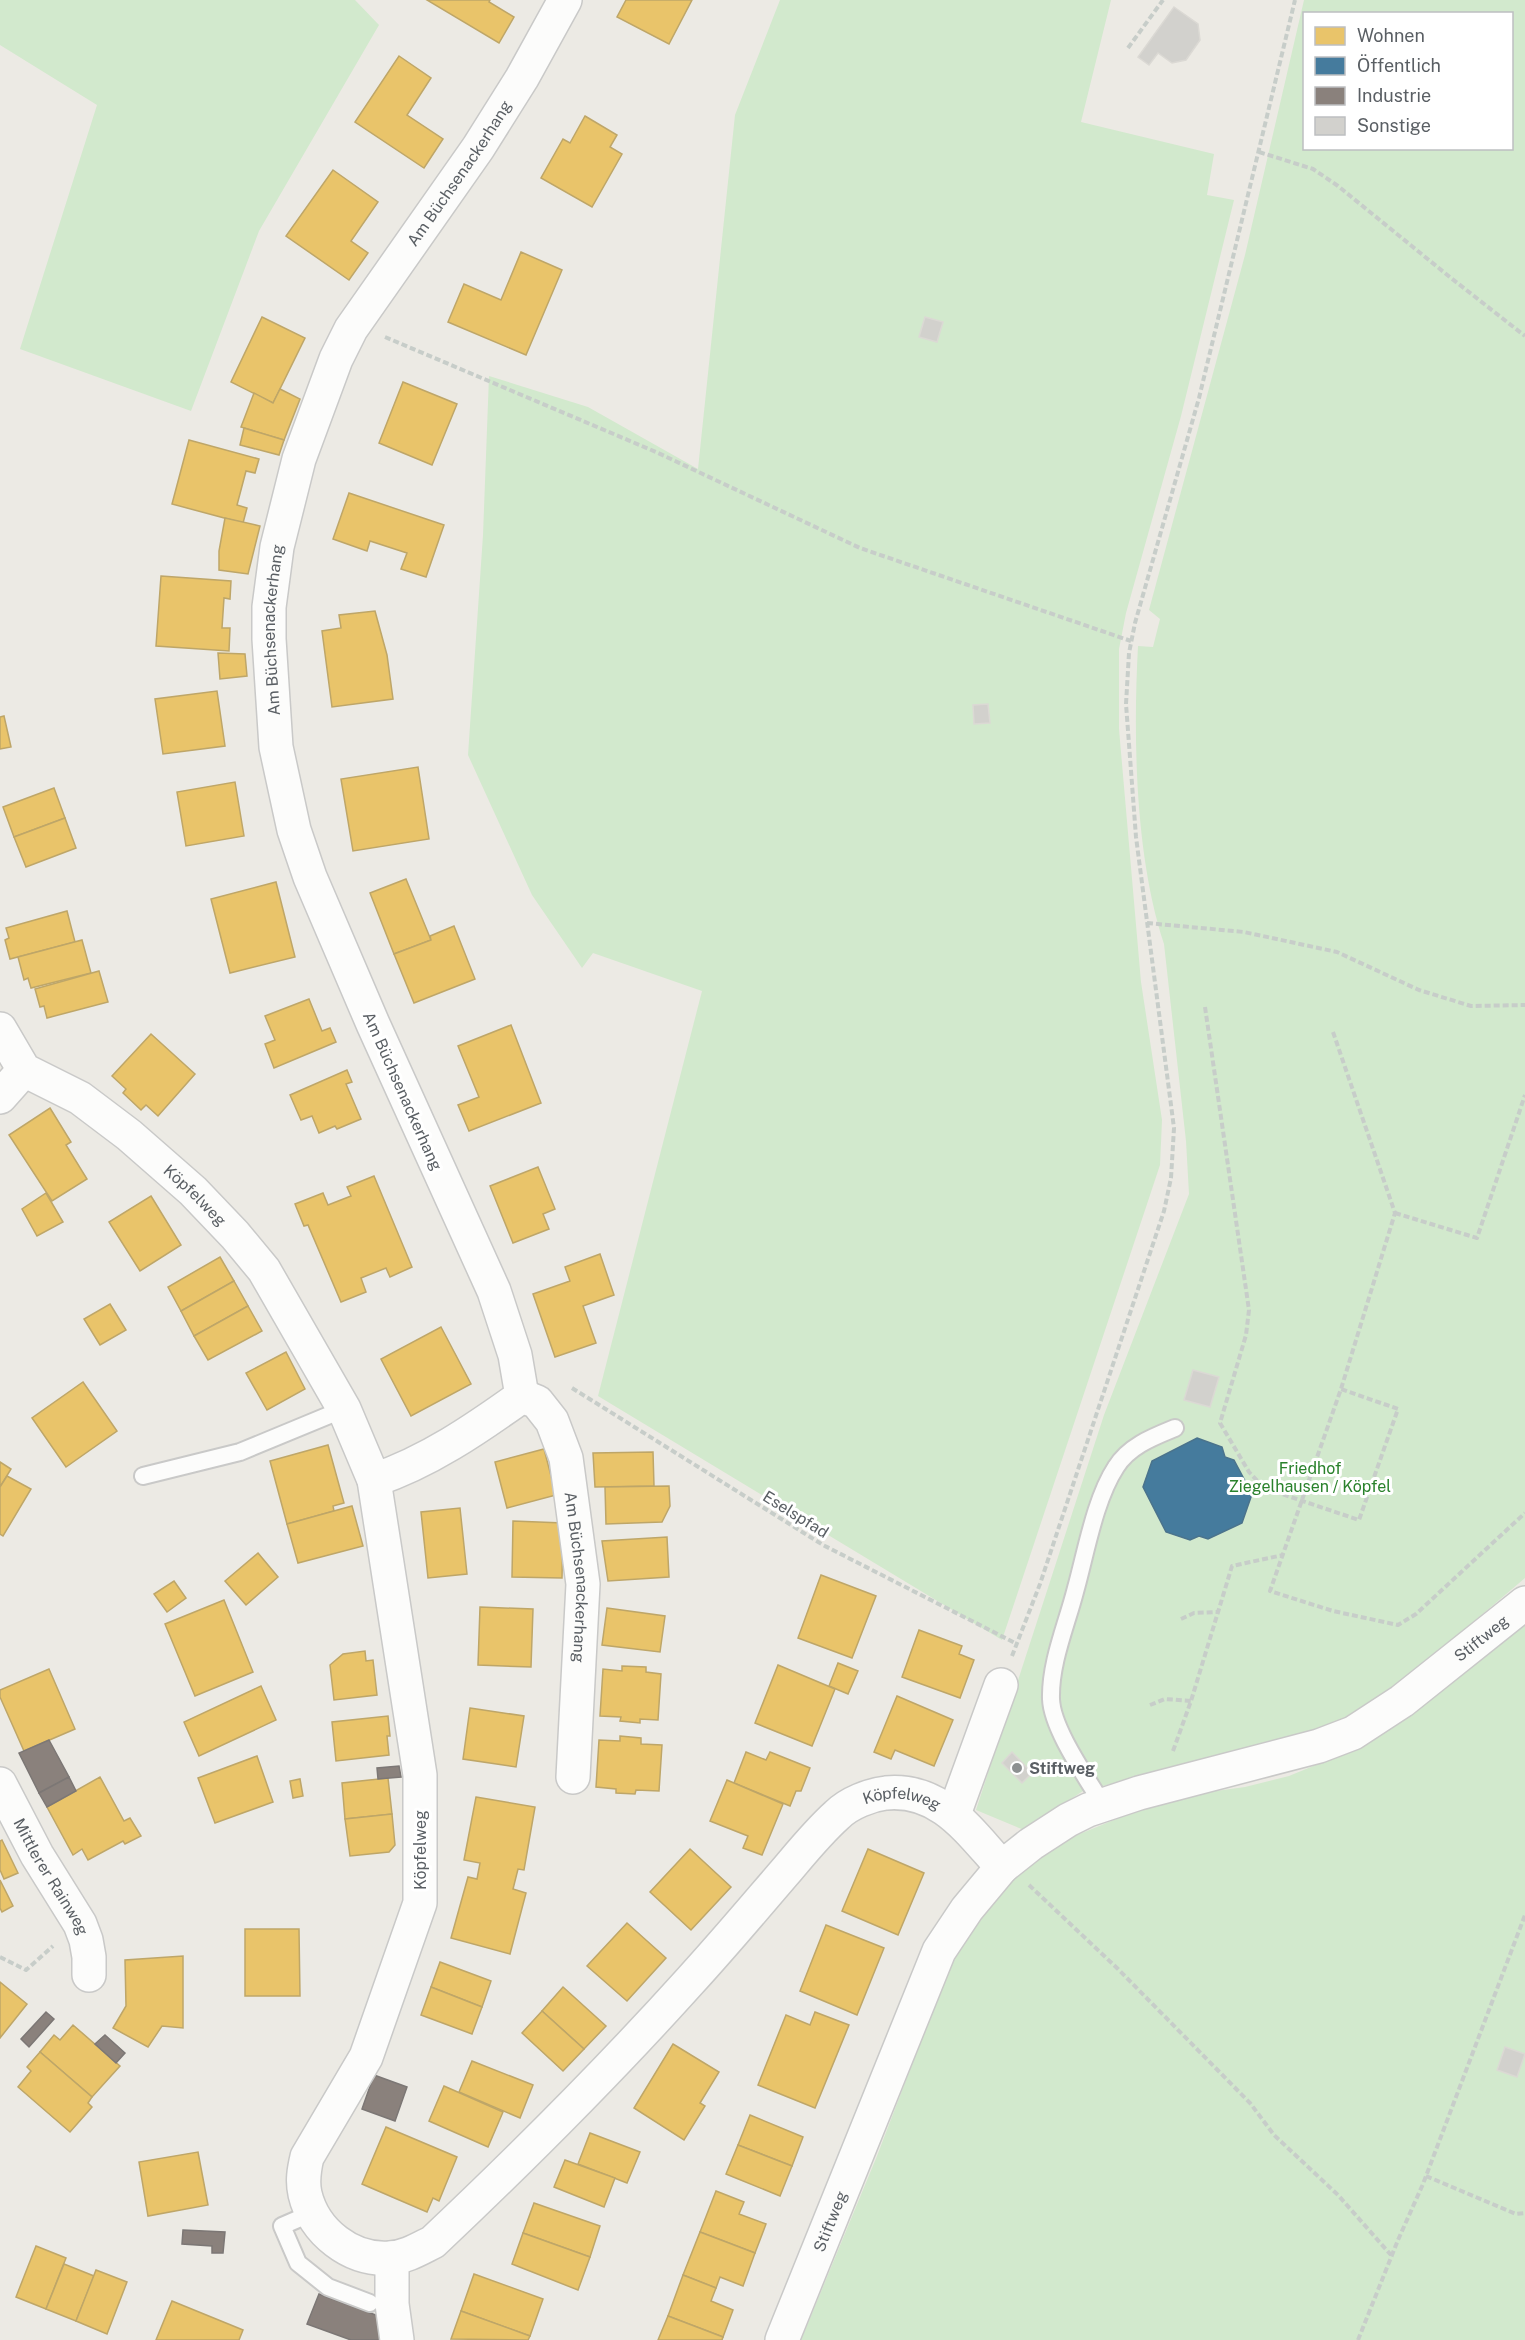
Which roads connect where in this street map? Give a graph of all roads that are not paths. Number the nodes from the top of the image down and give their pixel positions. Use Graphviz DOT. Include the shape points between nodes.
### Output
graph roads {
  1 [pos="565,0"];
  2 [pos="0,1029"];
  3 [pos="24,1070"];
  4 [pos="0,1097"];
  5 [pos="522,1396"];
  6 [pos="344,1409"];
  7 [pos="1176,1428"];
  8 [pos="143,1476"];
  9 [pos="374,1480"];
  10 [pos="1525,1603"];
  11 [pos="1001,1685"];
  12 [pos="573,1777"];
  13 [pos="0,1784"];
  14 [pos="1103,1805"];
  15 [pos="954,1814"];
  16 [pos="1002,1867"];
  17 [pos="89,1975"];
  18 [pos="312,2213"];
  19 [pos="392,2258"];
  20 [pos="370,2303"];
  21 [pos="397,2340"];
  22 [pos="782,2340"];
  1 -- 5 [label="street, Am Büchsenackerhang" via="478,148 351,329 336,359 289,494 269,608 276,747 294,830 373,1024 494,1291 515,1355"];
  2 -- 3 [label="street"];
  3 -- 4 [label="street"];
  3 -- 6 [label="street, Köpfelweg" via="80,1098 129,1135 221,1220 264,1270"];
  5 -- 9 [label="street" via="441,1450"];
  5 -- 12 [label="street, Am Büchsenackerhang" via="537,1402 552,1421 566,1458 580,1561 583,1584"];
  6 -- 8 [label="lane" via="240,1452"];
  6 -- 9 [label="street, Köpfelweg"];
  7 -- 14 [label="lane" via="1131,1450 1116,1466 1106,1486 1056,1660 1051,1701 1058,1728"];
  9 -- 18 [label="street, Köpfelweg" via="420,1775 420,1903 366,2057 307,2157 303,2176"];
  10 -- 14 [label="street, Stiftweg" via="1402,1701 1353,1733 1319,1746"];
  11 -- 15 [label="street, Köpfelweg"];
  13 -- 17 [label="street, Mittlerer Rainweg" via="37,1855 80,1924 90,1957"];
  14 -- 16 [label="street, Stiftweg" via="1053,1829"];
  15 -- 16 [label="street, Köpfelweg"];
  15 -- 19 [label="street, Köpfelweg" via="915,1793 885,1793 861,1800 839,1813 691,1981 532,2146 432,2242"];
  16 -- 22 [label="street, Stiftweg" via="939,1951"];
  18 -- 19 [label="street, Köpfelweg" via="329,2235 348,2249"];
  18 -- 20 [label="lane" via="282,2226 298,2263 328,2287"];
  19 -- 21 [label="street"];
}
